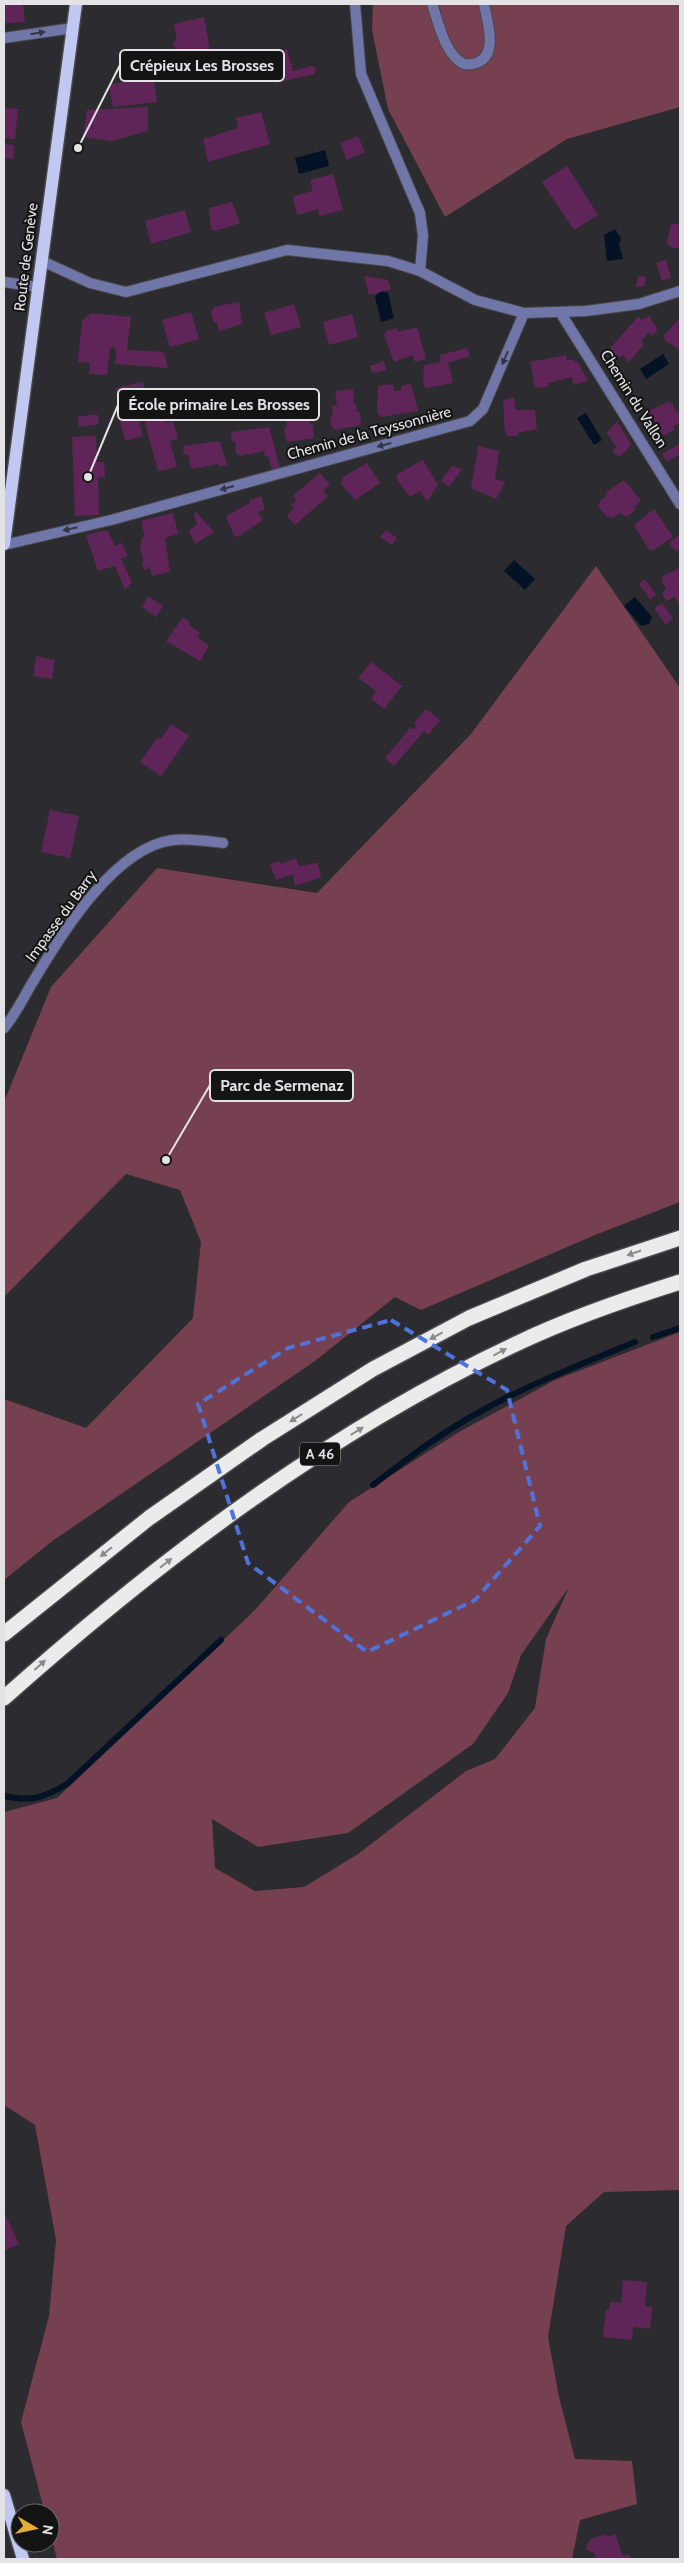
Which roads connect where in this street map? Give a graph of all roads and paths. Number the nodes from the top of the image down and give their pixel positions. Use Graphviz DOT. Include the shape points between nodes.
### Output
graph roads {
  1 [pos="76,4"];
  2 [pos="355,4"];
  3 [pos="432,4"];
  4 [pos="484,4"];
  5 [pos="73,28"];
  6 [pos="4,38"];
  7 [pos="42,261"];
  8 [pos="420,271"];
  9 [pos="4,282"];
  10 [pos="38,287"];
  11 [pos="680,291"];
  12 [pos="560,312"];
  13 [pos="524,313"];
  14 [pos="680,504"];
  15 [pos="4,544"];
  16 [pos="223,843"];
  17 [pos="4,1028"];
  18 [pos="680,1238"];
  19 [pos="680,1282"];
  20 [pos="4,1634"];
  21 [pos="4,1698"];
  22 [pos="4,2495"];
  23 [pos="23,2559"];
  1 -- 5 [label="main road, Route de Genève"];
  2 -- 8 [label="street" via="361,74 420,213 423,236"];
  3 -- 4 [label="street" via="448,48 459,61 469,65 481,62 489,52 490,36"];
  6 -- 5 [label="street, one-way"];
  5 -- 7 [label="main road, Route de Genève"];
  7 -- 8 [label="street" via="90,283 126,292 287,250 388,261"];
  7 -- 10 [label="main road, Route de Genève"];
  8 -- 13 [label="street" via="475,300"];
  9 -- 10 [label="street"];
  10 -- 15 [label="main road, Route de Genève"];
  11 -- 12 [label="street" via="639,304"];
  12 -- 13 [label="street"];
  12 -- 14 [label="street, Chemin du Vallon"];
  13 -- 15 [label="street, Chemin de la Teyssonnière, one-way" via="483,409 470,421 111,520"];
  16 -- 17 [label="street, Impasse du Barry" via="172,840 151,846 129,858 108,875 49,955"];
  18 -- 20 [label="highway, one-way" via="586,1269 468,1318 373,1369 262,1439 149,1518"];
  21 -- 19 [label="highway, A 46, one-way" via="68,1640 197,1539 320,1454 438,1384 519,1342 634,1296"];
  22 -- 23 [label="main road"];
}
